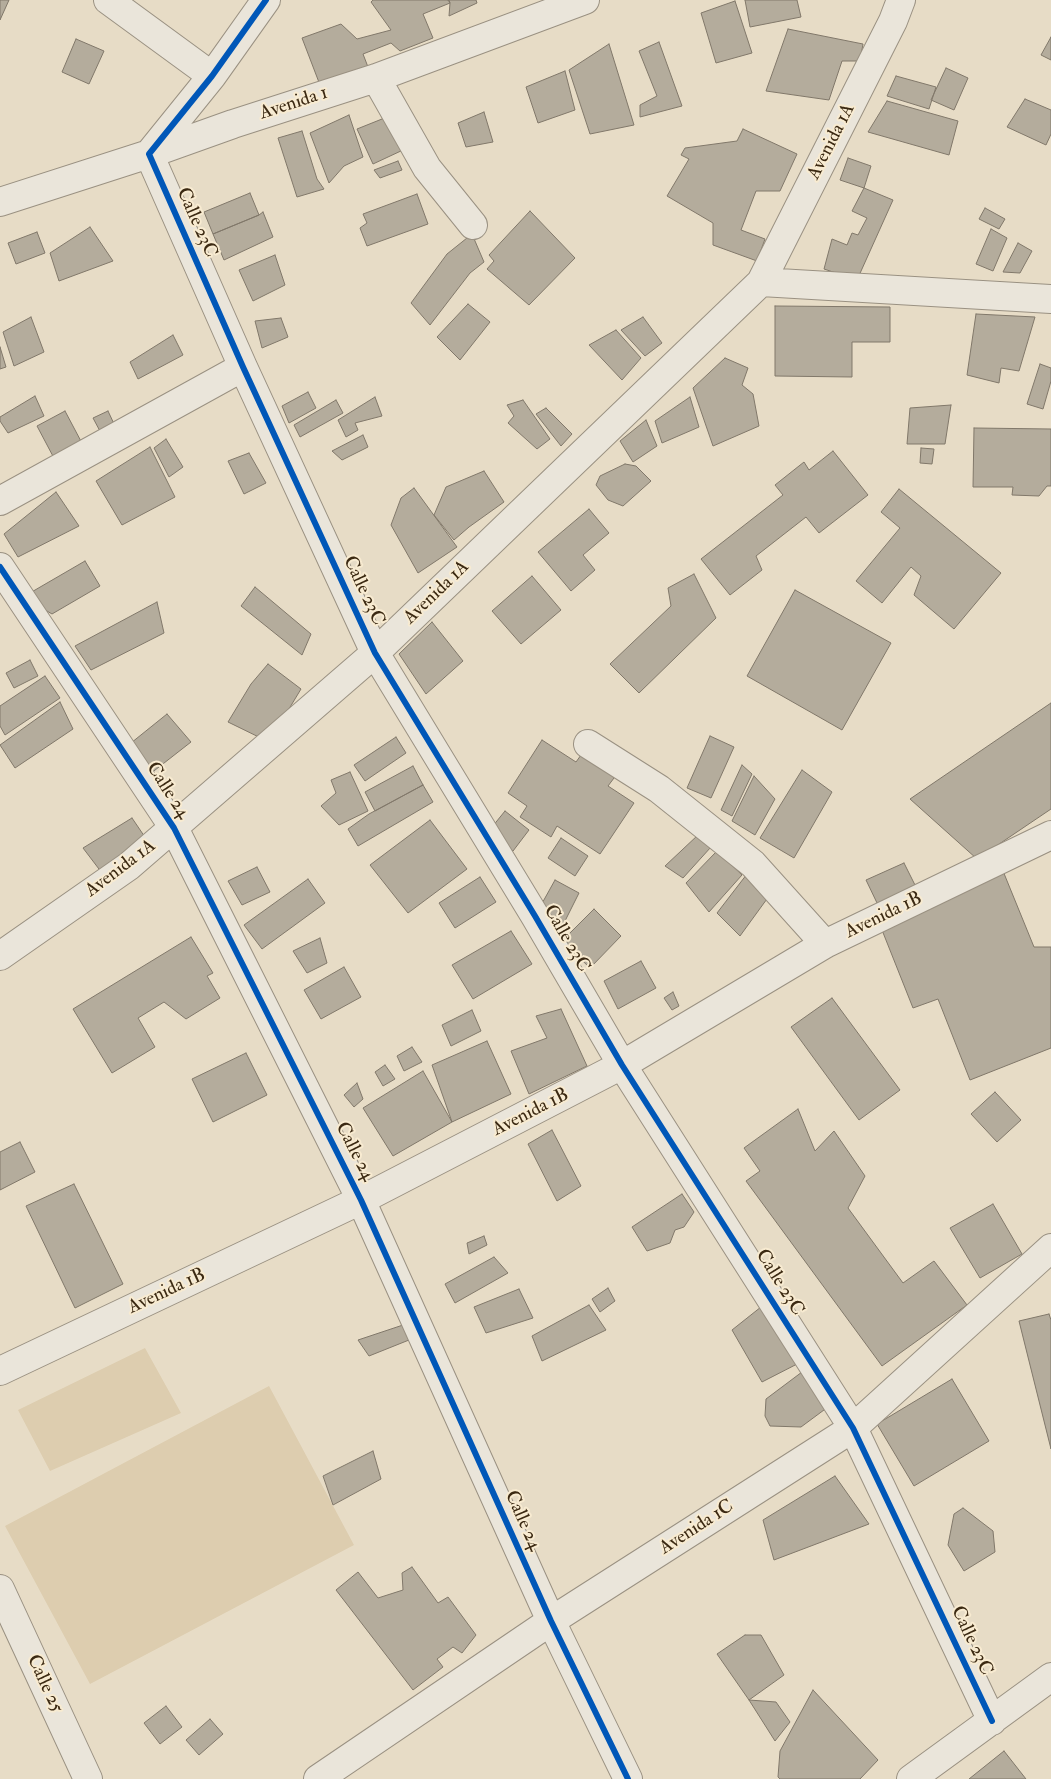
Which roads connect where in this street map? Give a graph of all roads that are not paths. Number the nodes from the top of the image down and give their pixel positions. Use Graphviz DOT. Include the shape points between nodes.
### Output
graph roads {
  1 [pos="108,0"];
  2 [pos="266,0"];
  3 [pos="585,0"];
  4 [pos="901,0"];
  5 [pos="212,76"];
  6 [pos="376,78"];
  7 [pos="150,154"];
  8 [pos="0,202"];
  9 [pos="473,225"];
  10 [pos="760,282"];
  11 [pos="1051,298"];
  12 [pos="243,367"];
  13 [pos="0,501"];
  14 [pos="0,567"];
  15 [pos="375,653"];
  16 [pos="588,744"];
  17 [pos="174,828"];
  18 [pos="1051,835"];
  19 [pos="825,944"];
  20 [pos="0,956"];
  21 [pos="622,1066"];
  22 [pos="361,1200"];
  23 [pos="1051,1248"];
  24 [pos="0,1371"];
  25 [pos="853,1428"];
  26 [pos="0,1589"];
  27 [pos="551,1622"];
  28 [pos="1051,1677"];
  29 [pos="992,1721"];
  30 [pos="88,1779"];
  31 [pos="318,1779"];
  32 [pos="628,1779"];
  33 [pos="911,1779"];
  1 -- 5 [label="street"];
  2 -- 5 [label="street"];
  3 -- 6 [label="street, Avenida 1"];
  4 -- 10 [label="street, Avenida 1A" via="876,56"];
  5 -- 7 [label="street"];
  6 -- 7 [label="street, Avenida 1"];
  6 -- 9 [label="street" via="427,168"];
  7 -- 8 [label="street, Avenida 1"];
  7 -- 12 [label="street, Calle 23C"];
  10 -- 11 [label="street"];
  10 -- 15 [label="street, Avenida 1A"];
  12 -- 13 [label="street"];
  12 -- 15 [label="street, Calle 23C"];
  14 -- 17 [label="street, Calle 24"];
  15 -- 17 [label="street, Avenida 1A"];
  15 -- 21 [label="street, Calle 23C"];
  16 -- 19 [label="street" via="659,789 753,864"];
  17 -- 20 [label="street, Avenida 1A" via="128,866"];
  17 -- 22 [label="street, Calle 24"];
  18 -- 19 [label="street, Avenida 1B"];
  19 -- 21 [label="street, Avenida 1B"];
  21 -- 22 [label="street, Avenida 1B"];
  21 -- 25 [label="street, Calle 23C"];
  22 -- 24 [label="street, Avenida 1B"];
  22 -- 27 [label="street, Calle 24"];
  23 -- 25 [label="street, Avenida 1C"];
  25 -- 27 [label="street, Avenida 1C"];
  25 -- 29 [label="street, Calle 23C"];
  26 -- 30 [label="street, Calle 25"];
  27 -- 31 [label="street, Avenida 1C"];
  27 -- 32 [label="street, Calle 24"];
  28 -- 29 [label="street"];
  29 -- 33 [label="street"];
}
